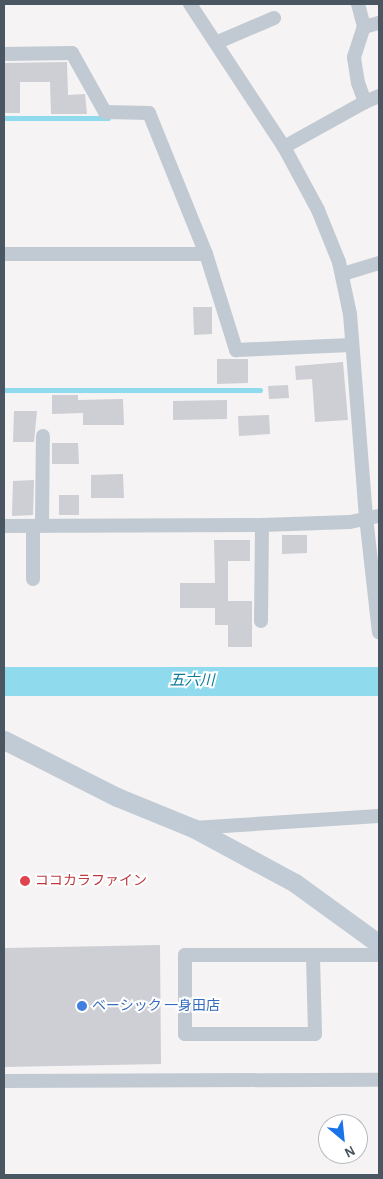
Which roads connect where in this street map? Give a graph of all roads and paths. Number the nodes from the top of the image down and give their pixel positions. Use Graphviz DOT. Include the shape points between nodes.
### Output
graph roads {
  1 [pos="190,4"];
  2 [pos="358,4"];
  3 [pos="274,18"];
  4 [pos="379,23"];
  5 [pos="364,27"];
  6 [pos="218,42"];
  7 [pos="4,54"];
  8 [pos="379,96"];
  9 [pos="365,102"];
  10 [pos="284,147"];
  11 [pos="4,254"];
  12 [pos="206,254"];
  13 [pos="379,263"];
  14 [pos="343,274"];
  15 [pos="351,345"];
  16 [pos="43,436"];
  17 [pos="372,516"];
  18 [pos="38,525"];
  19 [pos="4,526"];
  20 [pos="262,526"];
  21 [pos="33,579"];
  22 [pos="262,621"];
  23 [pos="379,632"];
  24 [pos="4,740"];
  25 [pos="379,816"];
  26 [pos="193,828"];
  27 [pos="379,944"];
  28 [pos="379,955"];
  29 [pos="313,957"];
  30 [pos="379,1080"];
  31 [pos="4,1081"];
  1 -- 6 [label="street"];
  2 -- 5 [label="street"];
  3 -- 6 [label="street"];
  4 -- 5 [label="street"];
  5 -- 9 [label="street" via="354,57"];
  6 -- 10 [label="street"];
  7 -- 12 [label="street" via="72,53 105,112 149,113"];
  8 -- 9 [label="street"];
  9 -- 10 [label="street"];
  10 -- 14 [label="street" via="320,216"];
  11 -- 12 [label="street"];
  12 -- 15 [label="street" via="236,350"];
  13 -- 14 [label="street"];
  14 -- 15 [label="street"];
  15 -- 17 [label="street"];
  16 -- 18 [label="street"];
  17 -- 20 [label="street" via="350,522"];
  17 -- 23 [label="street"];
  18 -- 19 [label="street"];
  18 -- 20 [label="street"];
  18 -- 21 [label="street"];
  20 -- 22 [label="street"];
  24 -- 26 [label="street" via="117,797"];
  25 -- 26 [label="street"];
  26 -- 27 [label="street" via="310,892"];
  28 -- 29 [label="street"];
  29 -- 29 [label="street" via="185,955 185,1034 315,1034"];
  30 -- 31 [label="street"];
}
